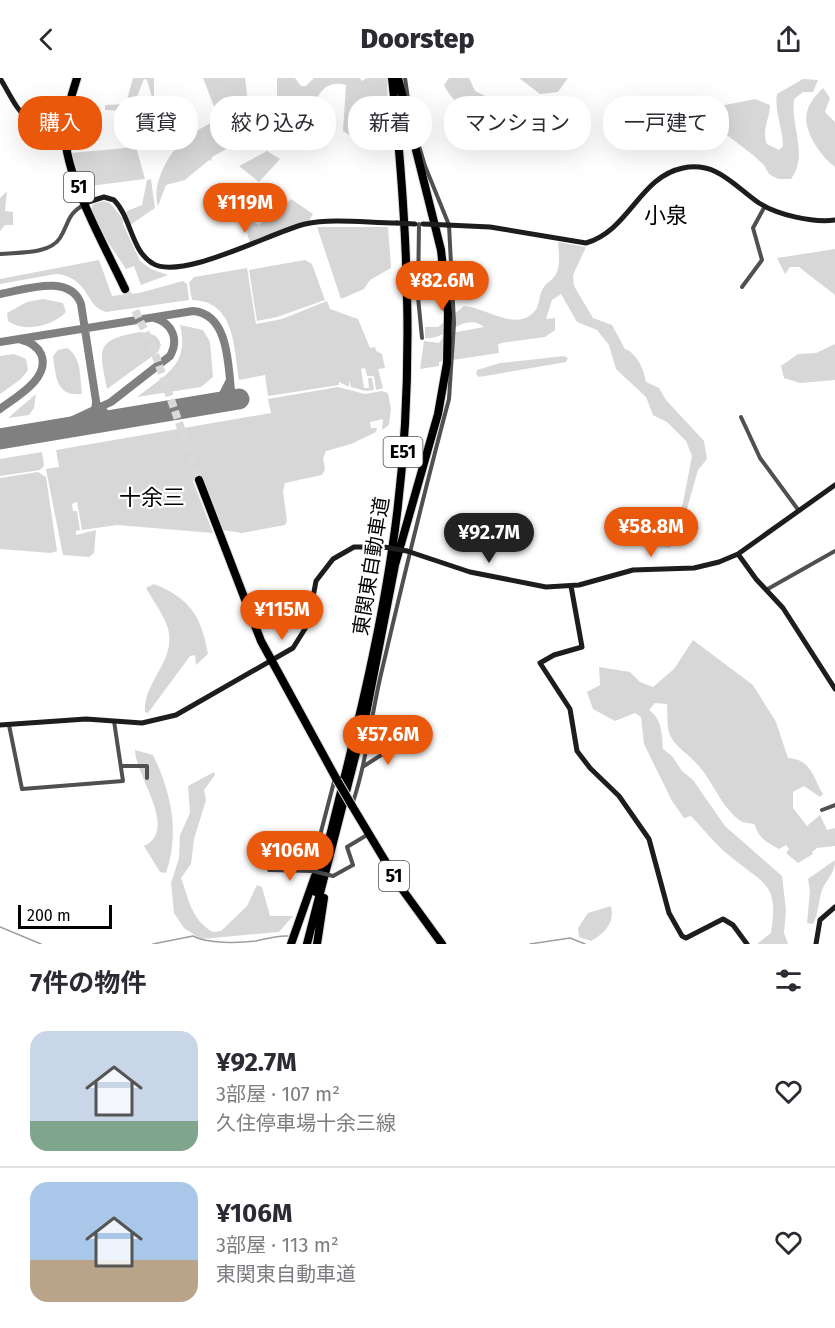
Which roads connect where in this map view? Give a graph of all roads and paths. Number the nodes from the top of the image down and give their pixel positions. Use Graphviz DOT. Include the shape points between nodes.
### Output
graph roads {
  1 [pos="0,78"];
  2 [pos="76,78"];
  3 [pos="392,78"];
  4 [pos="398,78"];
  5 [pos="405,78"];
  6 [pos="72,96"];
  7 [pos="18,107"];
  8 [pos="67,150"];
  9 [pos="85,203"];
  10 [pos="765,206"];
  11 [pos="835,220"];
  12 [pos="419,224"];
  13 [pos="448,225"];
  14 [pos="0,254"];
  15 [pos="742,287"];
  16 [pos="125,289"];
  17 [pos="422,338"];
  18 [pos="741,417"];
  19 [pos="200,480"];
  20 [pos="835,485"];
  21 [pos="799,511"];
  22 [pos="408,551"];
  23 [pos="835,551"];
  24 [pos="738,554"];
  25 [pos="571,586"];
  26 [pos="766,590"];
  27 [pos="272,662"];
  28 [pos="835,689"];
  29 [pos="114,721"];
  30 [pos="0,725"];
  31 [pos="9,725"];
  32 [pos="369,742"];
  33 [pos="397,745"];
  34 [pos="405,752"];
  35 [pos="121,766"];
  36 [pos="364,766"];
  37 [pos="147,778"];
  38 [pos="336,778"];
  39 [pos="835,805"];
  40 [pos="351,806"];
  41 [pos="342,808"];
  42 [pos="822,810"];
  43 [pos="334,820"];
  44 [pos="368,835"];
  45 [pos="269,870"];
  46 [pos="312,871"];
  47 [pos="835,907"];
  48 [pos="291,944"];
  49 [pos="302,944"];
  50 [pos="308,944"];
  51 [pos="317,944"];
  52 [pos="442,944"];
  53 [pos="747,944"];
  54 [pos="816,944"];
  1 -- 7 [label="street"];
  2 -- 6 [label="highway, 51"];
  3 -- 43 [label="highway, 東関東自動車道 / E51" via="407,300 402,463 381,616"];
  4 -- 41 [label="highway, 東関東自動車道 / E51" via="441,250 448,341 436,422 395,565 375,671"];
  5 -- 13 [label="street" via="412,121"];
  8 -- 9 [label="highway, 51"];
  9 -- 12 [label="street, bridge" via="104,197 114,200 144,256 156,266 170,269 310,223"];
  9 -- 14 [label="street" via="72,213 58,240 48,247"];
  9 -- 16 [label="highway, 51"];
  10 -- 11 [label="street" via="813,220"];
  10 -- 13 [label="street" via="723,173 691,167 661,177 621,222 586,243 490,227"];
  10 -- 15 [label="street" via="753,228 761,263"];
  12 -- 13 [label="street, bridge"];
  12 -- 17 [label="street"];
  13 -- 22 [label="street" via="454,323 449,399"];
  18 -- 21 [label="street" via="760,458"];
  19 -- 27 [label="highway, 51"];
  20 -- 21 [label="street"];
  21 -- 24 [label="street"];
  22 -- 25 [label="street" via="481,575 540,587"];
  22 -- 27 [label="street, bridge" via="354,548 326,565 313,589 303,636"];
  22 -- 32 [label="street"];
  23 -- 26 [label="street"];
  24 -- 25 [label="street" via="706,566 633,570"];
  24 -- 26 [label="street"];
  25 -- 53 [label="street" via="582,647 540,663 570,709 577,751 619,796 649,839 669,913 682,936 686,938 723,919 733,925"];
  26 -- 28 [label="street" via="787,614"];
  27 -- 29 [label="street" via="169,718 142,723"];
  27 -- 38 [label="highway, 51"];
  29 -- 31 [label="street" via="73,719"];
  29 -- 35 [label="street"];
  30 -- 31 [label="street"];
  31 -- 35 [label="street" via="22,789 123,781"];
  32 -- 33 [label="street" via="387,735"];
  32 -- 36 [label="street"];
  33 -- 34 [label="street"];
  33 -- 36 [label="street"];
  35 -- 37 [label="street" via="147,766"];
  36 -- 40 [label="street"];
  38 -- 40 [label="highway, 51, bridge"];
  38 -- 46 [label="street"];
  39 -- 42 [label="street"];
  40 -- 44 [label="highway, 51"];
  41 -- 50 [label="highway, 東関東自動車道 / E51"];
  41 -- 51 [label="highway"];
  43 -- 48 [label="highway"];
  43 -- 49 [label="highway, 東関東自動車道 / E51"];
  44 -- 46 [label="street, bridge" via="347,847 353,865 333,876"];
  44 -- 52 [label="highway, 51"];
  45 -- 46 [label="street"];
  47 -- 54 [label="street" via="820,920"];
}
